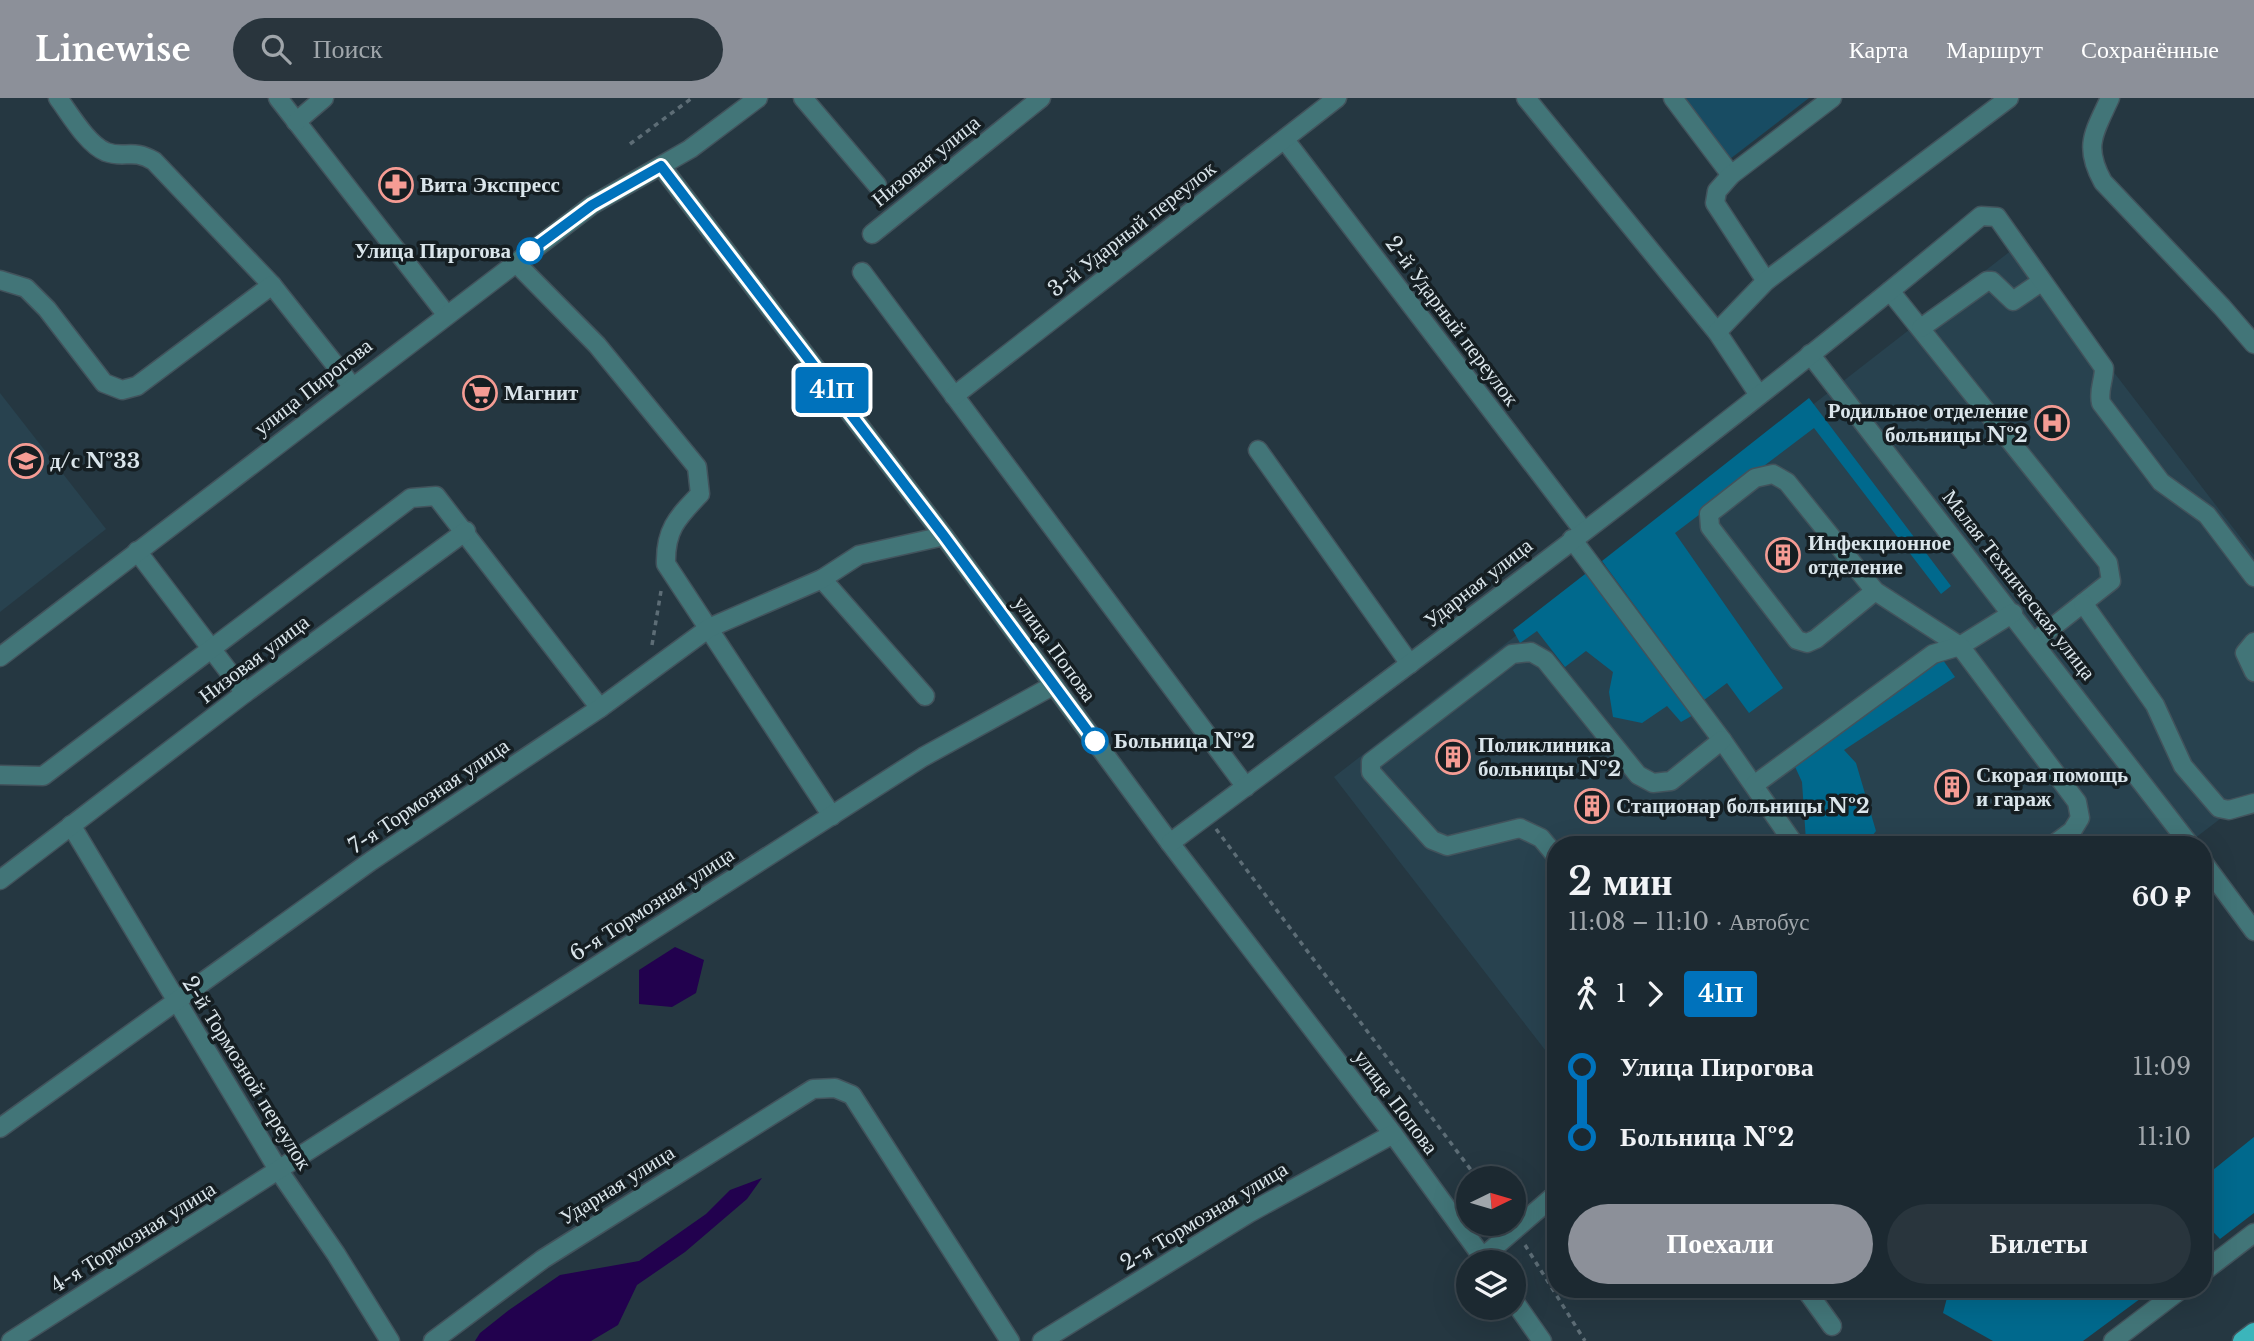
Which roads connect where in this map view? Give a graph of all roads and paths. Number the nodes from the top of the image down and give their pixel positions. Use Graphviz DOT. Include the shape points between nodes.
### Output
graph roads {
  1 [pos="58,98"];
  2 [pos="278,98"];
  3 [pos="324,98"];
  4 [pos="692,98"];
  5 [pos="758,98"];
  6 [pos="803,98"];
  7 [pos="1041,98"];
  8 [pos="1337,98"];
  9 [pos="1526,98"];
  10 [pos="1673,98"];
  11 [pos="1832,98"];
  12 [pos="2009,98"];
  13 [pos="2110,98"];
  14 [pos="296,122"];
  15 [pos="1285,140"];
  16 [pos="630,144"];
  17 [pos="661,166"];
  18 [pos="1731,175"];
  19 [pos="877,185"];
  20 [pos="872,234"];
  21 [pos="515,262"];
  22 [pos="862,272"];
  23 [pos="0,280"];
  24 [pos="1766,281"];
  25 [pos="2041,282"];
  26 [pos="272,285"];
  27 [pos="1891,291"];
  28 [pos="446,314"];
  29 [pos="1921,328"];
  30 [pos="1717,332"];
  31 [pos="2254,344"];
  32 [pos="1810,354"];
  33 [pos="352,386"];
  34 [pos="1759,395"];
  35 [pos="954,396"];
  36 [pos="1258,450"];
  37 [pos="466,531"];
  38 [pos="1578,534"];
  39 [pos="944,536"];
  40 [pos="138,551"];
  41 [pos="666,564"];
  42 [pos="2254,577"];
  43 [pos="822,579"];
  44 [pos="1875,591"];
  45 [pos="2083,603"];
  46 [pos="2013,613"];
  47 [pos="709,628"];
  48 [pos="2035,641"];
  49 [pos="2254,642"];
  50 [pos="1960,646"];
  51 [pos="212,650"];
  52 [pos="0,657"];
  53 [pos="1410,664"];
  54 [pos="648,671"];
  55 [pos="2254,672"];
  56 [pos="1054,685"];
  57 [pos="244,693"];
  58 [pos="925,696"];
  59 [pos="600,708"];
  60 [pos="1722,740"];
  61 [pos="0,775"];
  62 [pos="1754,785"];
  63 [pos="1246,787"];
  64 [pos="2254,803"];
  65 [pos="832,816"];
  66 [pos="1206,816"];
  67 [pos="71,825"];
  68 [pos="1788,836"];
  69 [pos="2065,836"];
  70 [pos="2183,836"];
  71 [pos="1170,843"];
  72 [pos="1547,845"];
  73 [pos="2212,874"];
  74 [pos="0,880"];
  75 [pos="2254,931"];
  76 [pos="177,1003"];
  77 [pos="0,1128"];
  78 [pos="1393,1134"];
  79 [pos="1468,1166"];
  80 [pos="279,1171"];
  81 [pos="1547,1201"];
  82 [pos="1526,1218"];
  83 [pos="2254,1233"];
  84 [pos="1506,1236"];
  85 [pos="1520,1236"];
  86 [pos="1477,1250"];
  87 [pos="1492,1250"];
  88 [pos="2212,1265"];
  89 [pos="1547,1280"];
  90 [pos="1558,1298"];
  91 [pos="1812,1298"];
  92 [pos="2169,1298"];
  93 [pos="1526,1318"];
  94 [pos="1832,1326"];
  95 [pos="2254,1332"];
  96 [pos="11,1341"];
  97 [pos="390,1341"];
  98 [pos="433,1341"];
  99 [pos="1010,1341"];
  100 [pos="1042,1341"];
  101 [pos="1542,1341"];
  102 [pos="1585,1341"];
  103 [pos="2113,1341"];
  104 [pos="2242,1341"];
  1 -- 26 [label="street" via="97,146 118,154 140,152 154,160"];
  2 -- 14 [label="street"];
  3 -- 14 [label="street"];
  4 -- 16 [label="path"];
  5 -- 17 [label="street, улица Пирогова"];
  6 -- 19 [label="street"];
  7 -- 20 [label="street, Низовая улица"];
  8 -- 15 [label="street, 3-й Ударный переулок"];
  9 -- 30 [label="street"];
  10 -- 18 [label="street"];
  11 -- 18 [label="street"];
  12 -- 24 [label="street"];
  13 -- 31 [label="street" via="2094,134 2090,159 2103,182"];
  14 -- 28 [label="street"];
  15 -- 35 [label="street, 3-й Ударный переулок"];
  15 -- 38 [label="street, 2-й Ударный переулок"];
  17 -- 21 [label="street, улица Пирогова" via="592,205"];
  17 -- 39 [label="street, улица Попова"];
  18 -- 24 [label="street" via="1717,191 1715,203"];
  21 -- 28 [label="street, улица Пирогова"];
  21 -- 41 [label="street" via="597,345 697,467 700,494 677,519 666,542"];
  22 -- 35 [label="street"];
  23 -- 26 [label="street" via="26,288 104,383 122,390 137,386"];
  24 -- 30 [label="street"];
  25 -- 27 [label="street, Ударная улица" via="1997,217 1989,214 1980,215"];
  25 -- 29 [label="street" via="2013,301 1987,281"];
  25 -- 42 [label="street" via="2104,368 2098,392 2101,403 2161,482 2207,515"];
  26 -- 33 [label="street"];
  27 -- 29 [label="street"];
  27 -- 32 [label="street, Ударная улица"];
  28 -- 33 [label="street, улица Пирогова"];
  29 -- 45 [label="street" via="2108,563 2111,581"];
  30 -- 34 [label="street"];
  32 -- 34 [label="street, Ударная улица"];
  32 -- 46 [label="street, Малая Техническая улица"];
  33 -- 40 [label="street, улица Пирогова"];
  34 -- 38 [label="street, Ударная улица"];
  35 -- 63 [label="street"];
  36 -- 53 [label="street"];
  37 -- 51 [label="street" via="436,496 411,498"];
  37 -- 57 [label="street, Низовая улица"];
  37 -- 59 [label="street"];
  38 -- 53 [label="street, Ударная улица"];
  38 -- 60 [label="street, 2-й Ударный переулок"];
  39 -- 43 [label="street, 7-я Тормозная улица" via="859,555"];
  39 -- 56 [label="street, улица Попова"];
  40 -- 51 [label="street"];
  40 -- 52 [label="street, улица Пирогова"];
  41 -- 47 [label="street"];
  41 -- 54 [label="path"];
  43 -- 47 [label="street, 7-я Тормозная улица"];
  43 -- 58 [label="street"];
  44 -- 44 [label="street" via="1816,639 1807,643 1797,640 1710,527 1709,514 1755,478 1773,474 1787,482"];
  44 -- 50 [label="street"];
  45 -- 48 [label="street"];
  45 -- 64 [label="street" via="2150,697 2183,766 2218,808"];
  46 -- 48 [label="street, Малая Техническая улица"];
  46 -- 50 [label="street"];
  47 -- 54 [label="street, 7-я Тормозная улица"];
  47 -- 65 [label="street"];
  48 -- 70 [label="street, Малая Техническая улица"];
  49 -- 55 [label="street" via="2245,653"];
  50 -- 62 [label="street" via="1933,654"];
  50 -- 69 [label="street" via="2077,802 2080,818"];
  51 -- 57 [label="street"];
  51 -- 61 [label="street" via="43,776"];
  53 -- 63 [label="street, Ударная улица"];
  54 -- 59 [label="street, 7-я Тормозная улица"];
  56 -- 65 [label="street, 6-я Тормозная улица" via="923,757"];
  56 -- 71 [label="street, улица Попова"];
  57 -- 67 [label="street, Низовая улица"];
  59 -- 76 [label="street, 7-я Тормозная улица" via="371,862"];
  60 -- 62 [label="street, 2-й Ударный переулок"];
  60 -- 72 [label="street" via="1671,781 1653,783 1638,775 1545,660 1531,652 1512,654 1371,762 1371,772 1432,840 1447,846 1520,828"];
  62 -- 68 [label="street, 2-й Ударный переулок"];
  63 -- 66 [label="street, Ударная улица"];
  65 -- 80 [label="street, 6-я Тормозная улица"];
  66 -- 71 [label="street, Ударная улица"];
  66 -- 79 [label="path"];
  67 -- 74 [label="street"];
  67 -- 76 [label="street, 2-й Тормозной переулок"];
  71 -- 78 [label="street, улица Попова"];
  73 -- 75 [label="street"];
  76 -- 77 [label="street, 7-я Тормозная улица"];
  76 -- 80 [label="street, 2-й Тормозной переулок"];
  78 -- 86 [label="street, улица Попова"];
  78 -- 100 [label="street, 2-я Тормозная улица" via="1249,1213"];
  80 -- 96 [label="street, 4-я Тормозная улица"];
  80 -- 97 [label="street, 2-й Тормозной переулок"];
  81 -- 82 [label="street"];
  83 -- 88 [label="street"];
  84 -- 87 [label="street"];
  85 -- 89 [label="path"];
  90 -- 102 [label="path"];
  91 -- 94 [label="street"];
  92 -- 103 [label="street"];
  93 -- 101 [label="street"];
  95 -- 104 [label="main road"];
  98 -- 99 [label="street, Ударная улица" via="542,1259 801,1096 813,1089 835,1088 852,1095"];
}
